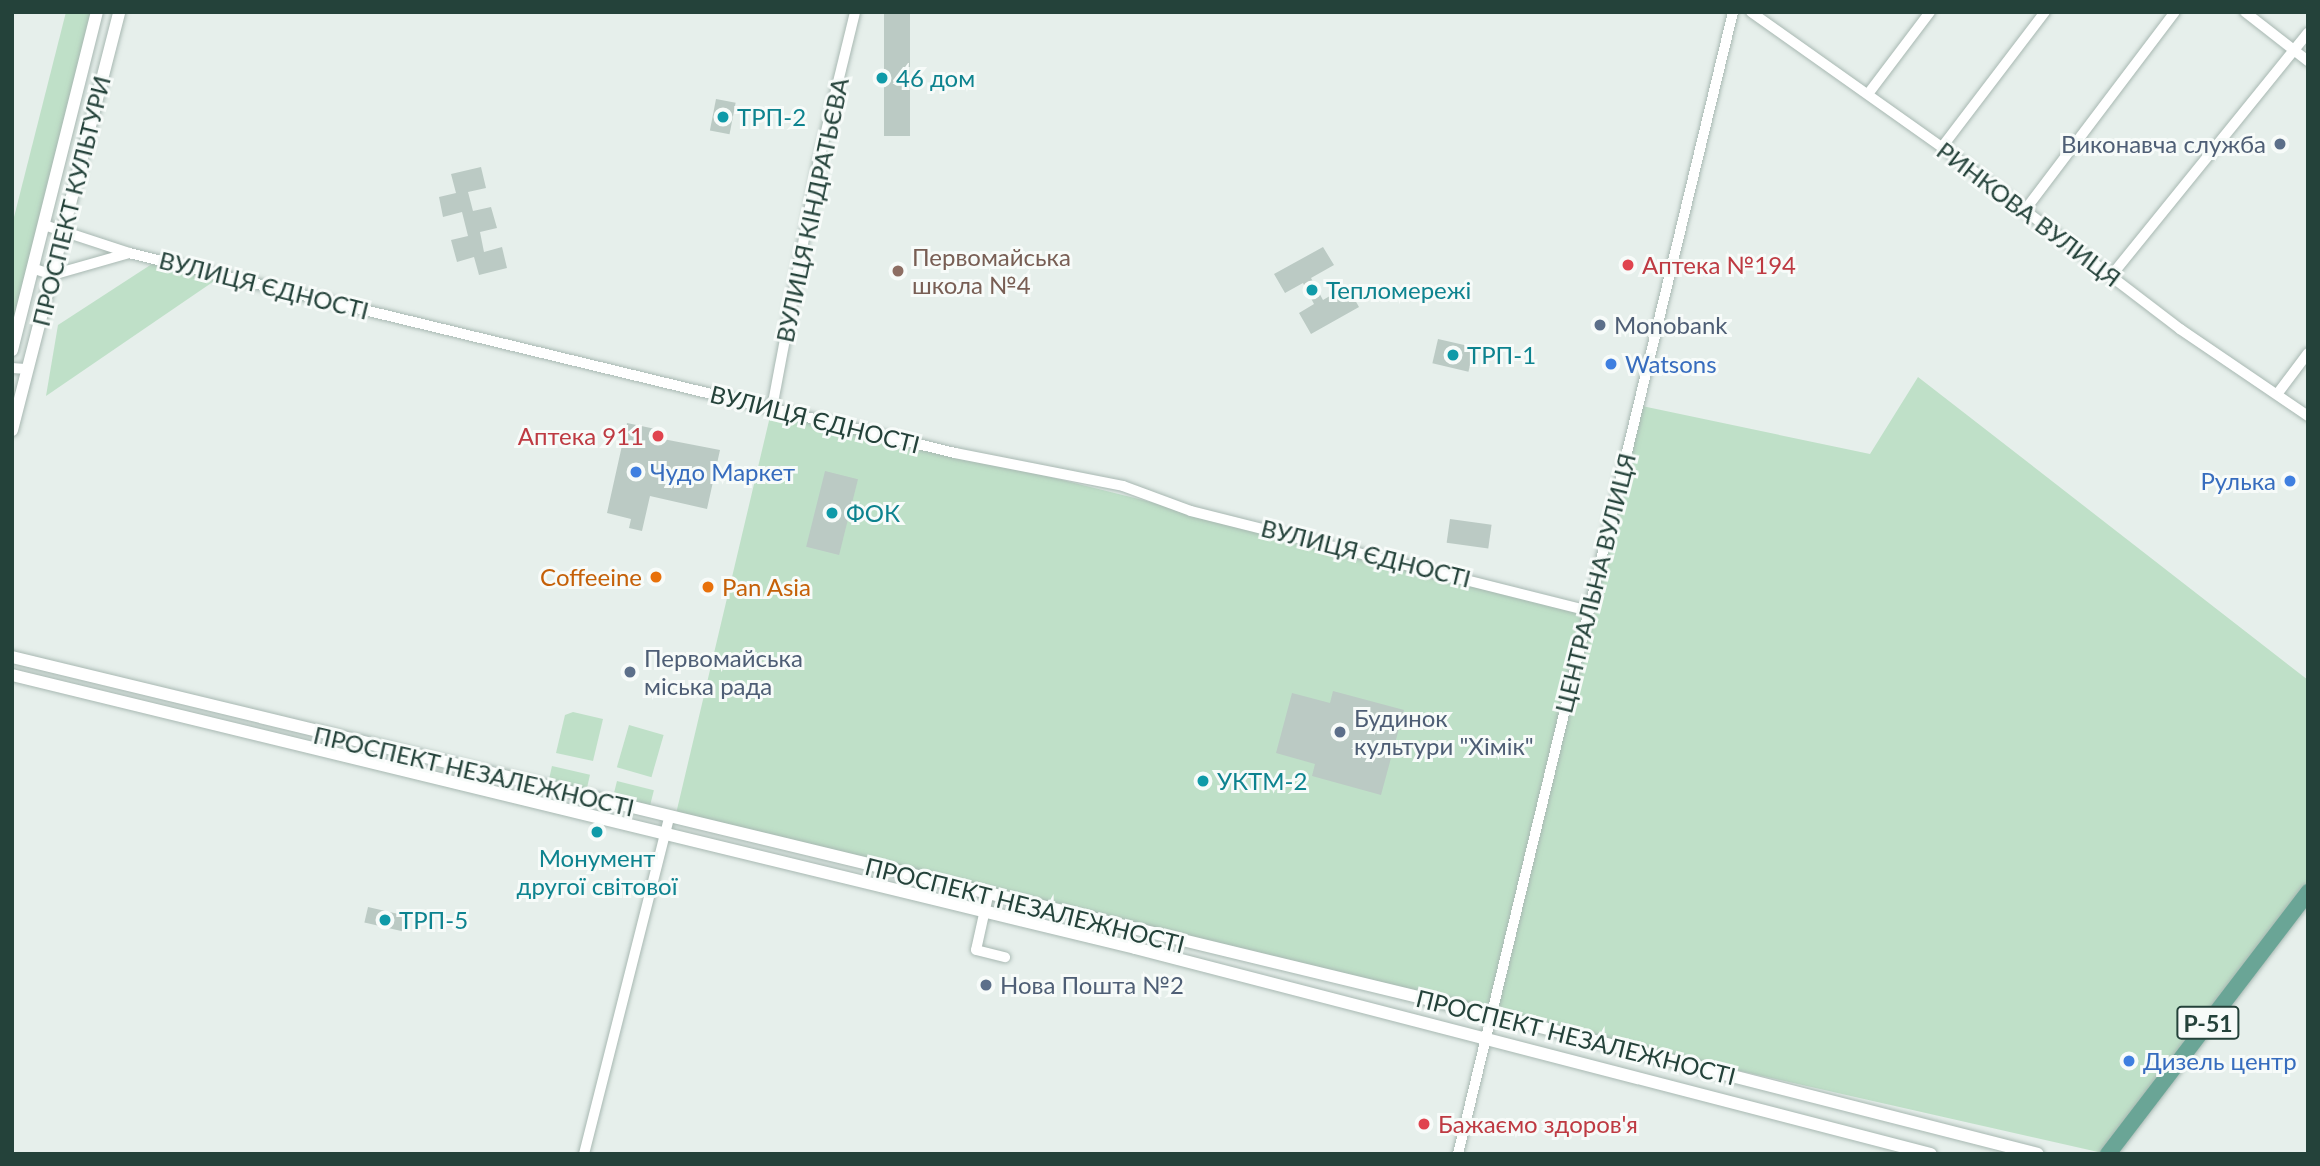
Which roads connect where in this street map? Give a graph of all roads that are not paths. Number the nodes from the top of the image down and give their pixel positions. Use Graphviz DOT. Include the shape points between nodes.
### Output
graph roads {
  1 [pos="97,12"];
  2 [pos="120,12"];
  3 [pos="855,12"];
  4 [pos="1733,12"];
  5 [pos="1751,12"];
  6 [pos="1930,12"];
  7 [pos="2045,12"];
  8 [pos="2175,12"];
  9 [pos="2245,12"];
  10 [pos="2308,33"];
  11 [pos="2295,50"];
  12 [pos="2308,61"];
  13 [pos="1868,94"];
  14 [pos="1942,147"];
  15 [pos="2025,210"];
  16 [pos="44,225"];
  17 [pos="64,233"];
  18 [pos="129,253"];
  19 [pos="32,268"];
  20 [pos="52,275"];
  21 [pos="2112,276"];
  22 [pos="12,350"];
  23 [pos="2308,354"];
  24 [pos="12,368"];
  25 [pos="28,369"];
  26 [pos="2278,393"];
  27 [pos="772,408"];
  28 [pos="2308,416"];
  29 [pos="12,430"];
  30 [pos="1586,610"];
  31 [pos="12,657"];
  32 [pos="12,674"];
  33 [pos="189,703"];
  34 [pos="186,718"];
  35 [pos="672,817"];
  36 [pos="664,835"];
  37 [pos="2308,892"];
  38 [pos="988,896"];
  39 [pos="984,912"];
  40 [pos="1005,957"];
  41 [pos="1493,1015"];
  42 [pos="1487,1041"];
  43 [pos="584,1154"];
  44 [pos="1458,1154"];
  45 [pos="1931,1154"];
  46 [pos="2038,1154"];
  47 [pos="2108,1154"];
  1 -- 16 [label="street, ПРОСПЕКТ КУЛЬТУРИ"];
  2 -- 17 [label="street, ПРОСПЕКТ КУЛЬТУРИ"];
  3 -- 27 [label="street, ВУЛИЦЯ КІНДРАТЬЄВА" via="819,160"];
  4 -- 30 [label="street, ЦЕНТРАЛЬНА ВУЛИЦЯ"];
  5 -- 13 [label="street, РИНКОВА ВУЛИЦЯ"];
  6 -- 13 [label="street"];
  7 -- 14 [label="street"];
  8 -- 15 [label="street"];
  9 -- 11 [label="street"];
  10 -- 11 [label="street"];
  11 -- 12 [label="street"];
  11 -- 21 [label="street"];
  13 -- 14 [label="street, РИНКОВА ВУЛИЦЯ"];
  14 -- 15 [label="street, РИНКОВА ВУЛИЦЯ"];
  15 -- 21 [label="street, РИНКОВА ВУЛИЦЯ"];
  16 -- 17 [label="street, ВУЛИЦЯ ЄДНОСТІ"];
  16 -- 19 [label="street, ПРОСПЕКТ КУЛЬТУРИ"];
  17 -- 18 [label="street, ВУЛИЦЯ ЄДНОСТІ"];
  17 -- 20 [label="street, ПРОСПЕКТ КУЛЬТУРИ"];
  18 -- 20 [label="street"];
  18 -- 27 [label="street, ВУЛИЦЯ ЄДНОСТІ"];
  19 -- 20 [label="street"];
  19 -- 22 [label="street, ПРОСПЕКТ КУЛЬТУРИ"];
  20 -- 25 [label="street, ПРОСПЕКТ КУЛЬТУРИ"];
  21 -- 26 [label="street, РИНКОВА ВУЛИЦЯ"];
  23 -- 26 [label="street"];
  24 -- 25 [label="street"];
  25 -- 29 [label="street, ПРОСПЕКТ КУЛЬТУРИ"];
  26 -- 28 [label="street, РИНКОВА ВУЛИЦЯ"];
  27 -- 30 [label="street, ВУЛИЦЯ ЄДНОСТІ" via="965,456 1123,486 1191,511"];
  30 -- 41 [label="street, ЦЕНТРАЛЬНА ВУЛИЦЯ"];
  31 -- 33 [label="street, ПРОСПЕКТ НЕЗАЛЕЖНОСТІ"];
  32 -- 34 [label="street, ПРОСПЕКТ НЕЗАЛЕЖНОСТІ"];
  33 -- 34 [label="street"];
  33 -- 35 [label="street, ПРОСПЕКТ НЕЗАЛЕЖНОСТІ"];
  34 -- 36 [label="street, ПРОСПЕКТ НЕЗАЛЕЖНОСТІ"];
  35 -- 36 [label="street"];
  35 -- 38 [label="street, ПРОСПЕКТ НЕЗАЛЕЖНОСТІ"];
  36 -- 39 [label="street, ПРОСПЕКТ НЕЗАЛЕЖНОСТІ"];
  36 -- 43 [label="street"];
  37 -- 47 [label="main road, Р-51"];
  38 -- 39 [label="street"];
  38 -- 41 [label="street, ПРОСПЕКТ НЕЗАЛЕЖНОСТІ"];
  39 -- 40 [label="street" via="976,950"];
  39 -- 42 [label="street, ПРОСПЕКТ НЕЗАЛЕЖНОСТІ"];
  41 -- 42 [label="street, ЦЕНТРАЛЬНА ВУЛИЦЯ"];
  41 -- 46 [label="street, ПРОСПЕКТ НЕЗАЛЕЖНОСТІ"];
  42 -- 44 [label="street, ЦЕНТРАЛЬНА ВУЛИЦЯ"];
  42 -- 45 [label="street, ПРОСПЕКТ НЕЗАЛЕЖНОСТІ"];
}
